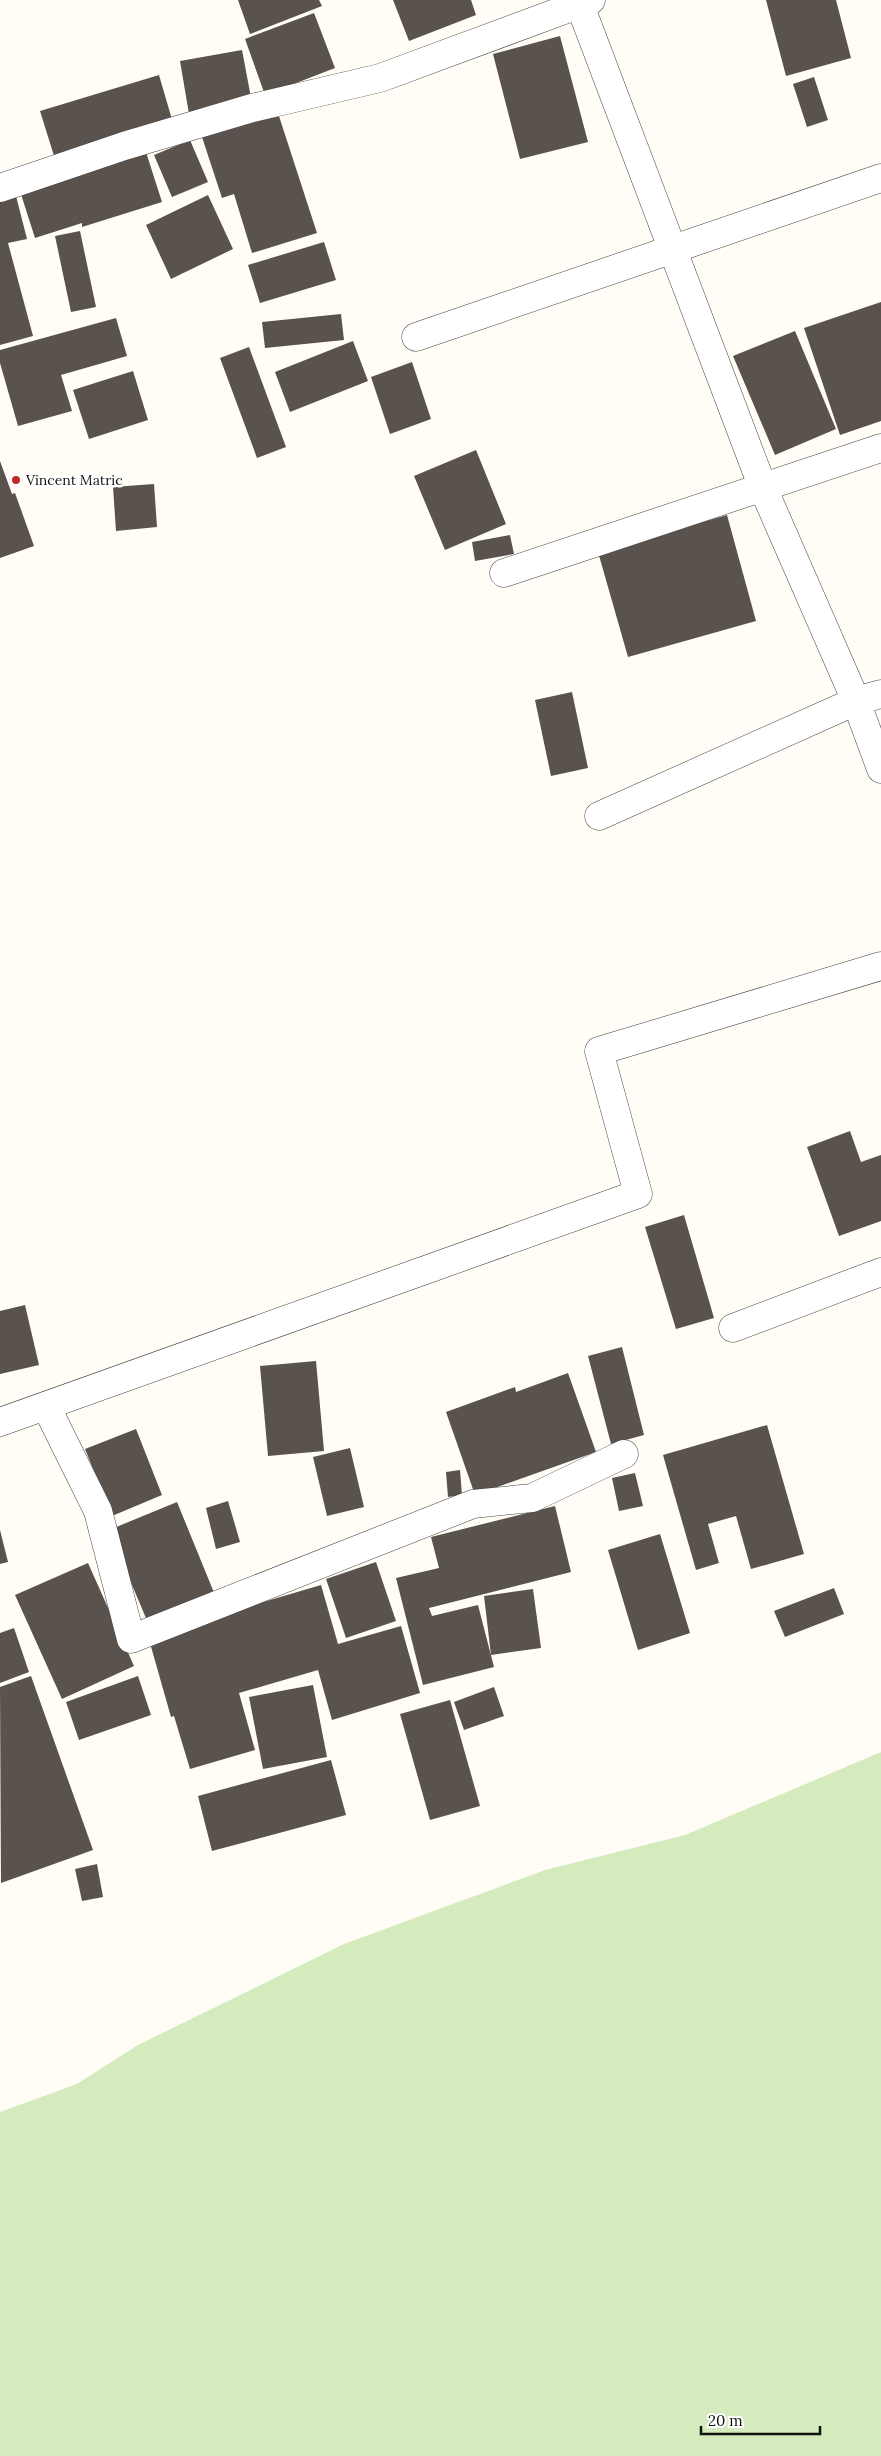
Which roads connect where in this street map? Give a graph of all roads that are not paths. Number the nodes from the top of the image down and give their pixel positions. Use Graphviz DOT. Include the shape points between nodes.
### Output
graph roads {
  1 [pos="583,1"];
  2 [pos="881,178"];
  3 [pos="0,188"];
  4 [pos="673,248"];
  5 [pos="416,337"];
  6 [pos="881,448"];
  7 [pos="763,488"];
  8 [pos="504,573"];
  9 [pos="869,698"];
  10 [pos="881,769"];
  11 [pos="599,816"];
  12 [pos="881,966"];
  13 [pos="881,1272"];
  14 [pos="733,1328"];
  15 [pos="46,1406"];
  16 [pos="0,1422"];
  17 [pos="624,1454"];
  1 -- 3 [label="street" via="380,78 243,110"];
  1 -- 4 [label="street"];
  2 -- 4 [label="street"];
  4 -- 5 [label="street"];
  4 -- 7 [label="street"];
  6 -- 7 [label="street"];
  7 -- 8 [label="street"];
  7 -- 9 [label="street"];
  9 -- 10 [label="street"];
  9 -- 11 [label="street"];
  12 -- 15 [label="street" via="598,1051 638,1194"];
  13 -- 14 [label="street"];
  15 -- 16 [label="street"];
  15 -- 17 [label="street" via="98,1511 132,1639 474,1504 532,1498"];
}
